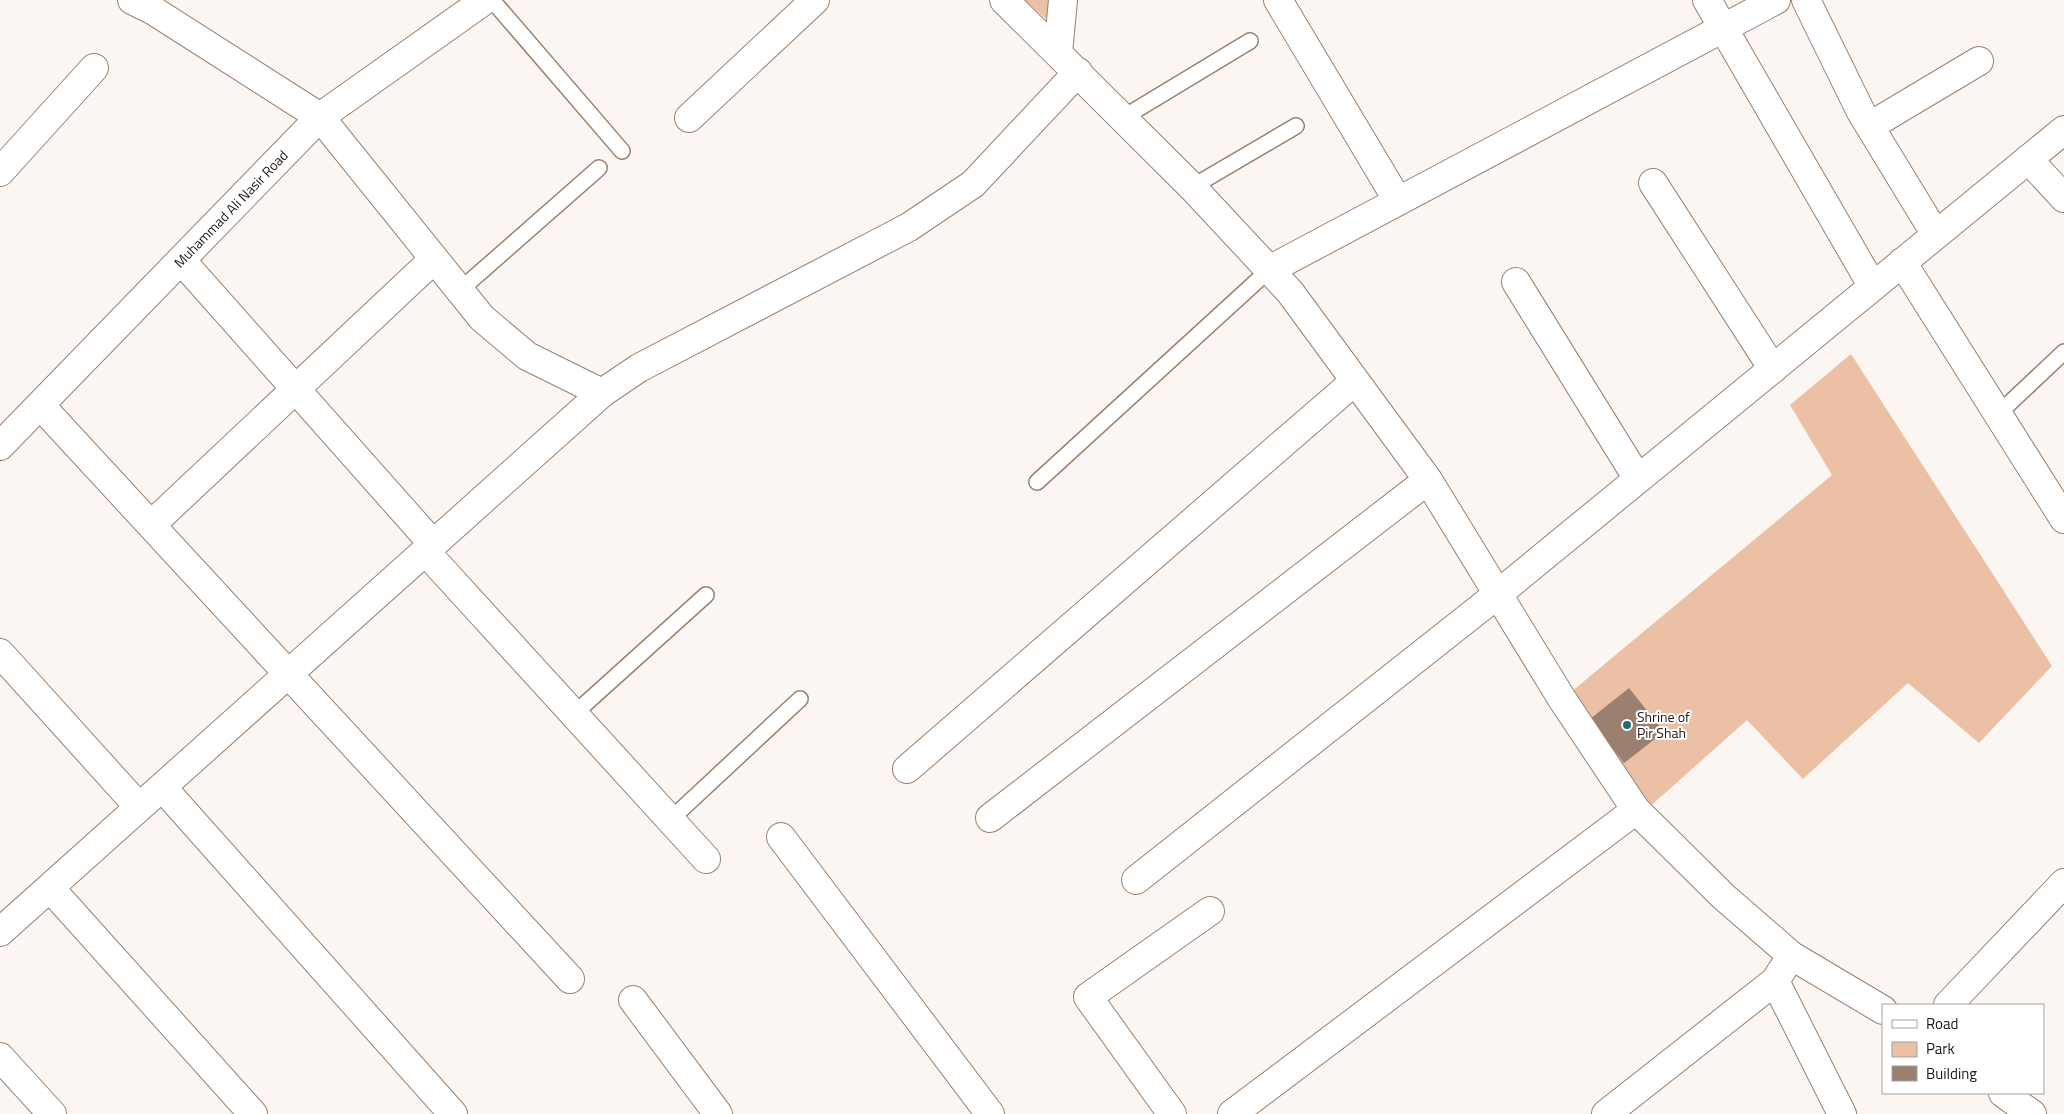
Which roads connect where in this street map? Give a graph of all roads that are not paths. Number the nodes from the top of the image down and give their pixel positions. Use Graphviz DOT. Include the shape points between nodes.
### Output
graph roads {
  1 [pos="132,0"];
  2 [pos="485,0"];
  3 [pos="492,0"];
  4 [pos="815,0"];
  5 [pos="1004,0"];
  6 [pos="1063,0"];
  7 [pos="1278,0"];
  8 [pos="1707,0"];
  9 [pos="1776,0"];
  10 [pos="1810,1"];
  11 [pos="454,8"];
  12 [pos="1723,28"];
  13 [pos="1250,42"];
  14 [pos="1058,52"];
  15 [pos="1979,61"];
  16 [pos="94,68"];
  17 [pos="1078,72"];
  18 [pos="320,117"];
  19 [pos="689,118"];
  20 [pos="1121,118"];
  21 [pos="1296,126"];
  22 [pos="1870,126"];
  23 [pos="2064,130"];
  24 [pos="622,152"];
  25 [pos="2028,159"];
  26 [pos="599,168"];
  27 [pos="0,172"];
  28 [pos="1653,182"];
  29 [pos="1192,187"];
  30 [pos="2064,198"];
  31 [pos="1398,201"];
  32 [pos="1936,235"];
  33 [pos="434,259"];
  34 [pos="181,260"];
  35 [pos="1902,262"];
  36 [pos="1269,270"];
  37 [pos="1516,282"];
  38 [pos="1873,287"];
  39 [pos="460,291"];
  40 [pos="2064,352"];
  41 [pos="1773,369"];
  42 [pos="1355,381"];
  43 [pos="296,389"];
  44 [pos="602,393"];
  45 [pos="40,405"];
  46 [pos="1998,414"];
  47 [pos="0,446"];
  48 [pos="1428,480"];
  49 [pos="1638,480"];
  50 [pos="1037,482"];
  51 [pos="2063,515"];
  52 [pos="151,525"];
  53 [pos="429,547"];
  54 [pos="1498,594"];
  55 [pos="706,595"];
  56 [pos="0,653"];
  57 [pos="288,674"];
  58 [pos="800,699"];
  59 [pos="574,714"];
  60 [pos="906,769"];
  61 [pos="162,787"];
  62 [pos="140,807"];
  63 [pos="1636,810"];
  64 [pos="990,818"];
  65 [pos="670,820"];
  66 [pos="781,837"];
  67 [pos="706,859"];
  68 [pos="1136,880"];
  69 [pos="2064,883"];
  70 [pos="50,888"];
  71 [pos="1210,911"];
  72 [pos="0,932"];
  73 [pos="1792,956"];
  74 [pos="570,979"];
  75 [pos="1775,981"];
  76 [pos="633,1000"];
  77 [pos="1949,1004"];
  78 [pos="1882,1009"];
  79 [pos="0,1057"];
  80 [pos="2004,1094"];
  81 [pos="52,1114"];
  82 [pos="253,1114"];
  83 [pos="453,1114"];
  84 [pos="718,1114"];
  85 [pos="990,1114"];
  86 [pos="1172,1114"];
  87 [pos="1232,1114"];
  88 [pos="1606,1114"];
  89 [pos="1842,1114"];
  90 [pos="2032,1114"];
  1 -- 18 [label="street"];
  2 -- 11 [label="street, Muhammad Ali Nasir Road"];
  3 -- 24 [label="lane"];
  4 -- 19 [label="street"];
  5 -- 14 [label="street"];
  6 -- 14 [label="street"];
  7 -- 31 [label="street"];
  8 -- 12 [label="street"];
  9 -- 12 [label="street"];
  10 -- 22 [label="street"];
  11 -- 18 [label="street, Muhammad Ali Nasir Road"];
  12 -- 31 [label="street"];
  12 -- 38 [label="street"];
  13 -- 20 [label="lane"];
  14 -- 17 [label="street"];
  15 -- 22 [label="street"];
  16 -- 27 [label="street"];
  17 -- 20 [label="street"];
  17 -- 44 [label="street" via="973,184 941,206 909,227 639,368"];
  18 -- 33 [label="street"];
  18 -- 34 [label="street, Muhammad Ali Nasir Road"];
  20 -- 29 [label="street"];
  21 -- 29 [label="lane"];
  22 -- 32 [label="street"];
  23 -- 25 [label="street"];
  25 -- 30 [label="street"];
  25 -- 32 [label="street"];
  26 -- 39 [label="lane"];
  28 -- 41 [label="street"];
  29 -- 36 [label="street"];
  31 -- 36 [label="street"];
  32 -- 35 [label="street"];
  33 -- 39 [label="street"];
  33 -- 43 [label="street"];
  34 -- 43 [label="street"];
  34 -- 45 [label="street, Muhammad Ali Nasir Road"];
  35 -- 38 [label="street"];
  35 -- 46 [label="street"];
  36 -- 42 [label="street" via="1290,292"];
  36 -- 50 [label="lane"];
  37 -- 49 [label="street"];
  38 -- 41 [label="street"];
  39 -- 44 [label="street" via="482,318 527,356"];
  40 -- 46 [label="lane"];
  41 -- 49 [label="street"];
  42 -- 48 [label="street"];
  42 -- 60 [label="street"];
  43 -- 52 [label="street"];
  43 -- 53 [label="street"];
  44 -- 53 [label="street"];
  45 -- 47 [label="street, Muhammad Ali Nasir Road"];
  45 -- 52 [label="street"];
  46 -- 51 [label="street"];
  48 -- 54 [label="street"];
  48 -- 64 [label="street"];
  49 -- 54 [label="street"];
  52 -- 57 [label="street"];
  53 -- 57 [label="street"];
  53 -- 59 [label="street"];
  54 -- 63 [label="street" via="1562,699"];
  54 -- 68 [label="street"];
  55 -- 59 [label="lane"];
  56 -- 62 [label="street"];
  57 -- 61 [label="street"];
  57 -- 74 [label="street"];
  58 -- 65 [label="lane"];
  59 -- 65 [label="street"];
  61 -- 62 [label="street"];
  61 -- 83 [label="street"];
  62 -- 70 [label="street"];
  63 -- 73 [label="street" via="1724,897"];
  63 -- 87 [label="street"];
  65 -- 67 [label="street"];
  66 -- 85 [label="street"];
  69 -- 77 [label="street"];
  70 -- 72 [label="street"];
  70 -- 82 [label="street"];
  71 -- 86 [label="street" via="1088,997"];
  73 -- 75 [label="street"];
  73 -- 78 [label="street"];
  75 -- 88 [label="street"];
  75 -- 89 [label="street"];
  76 -- 84 [label="street"];
  79 -- 81 [label="street"];
  80 -- 90 [label="street"];
}
